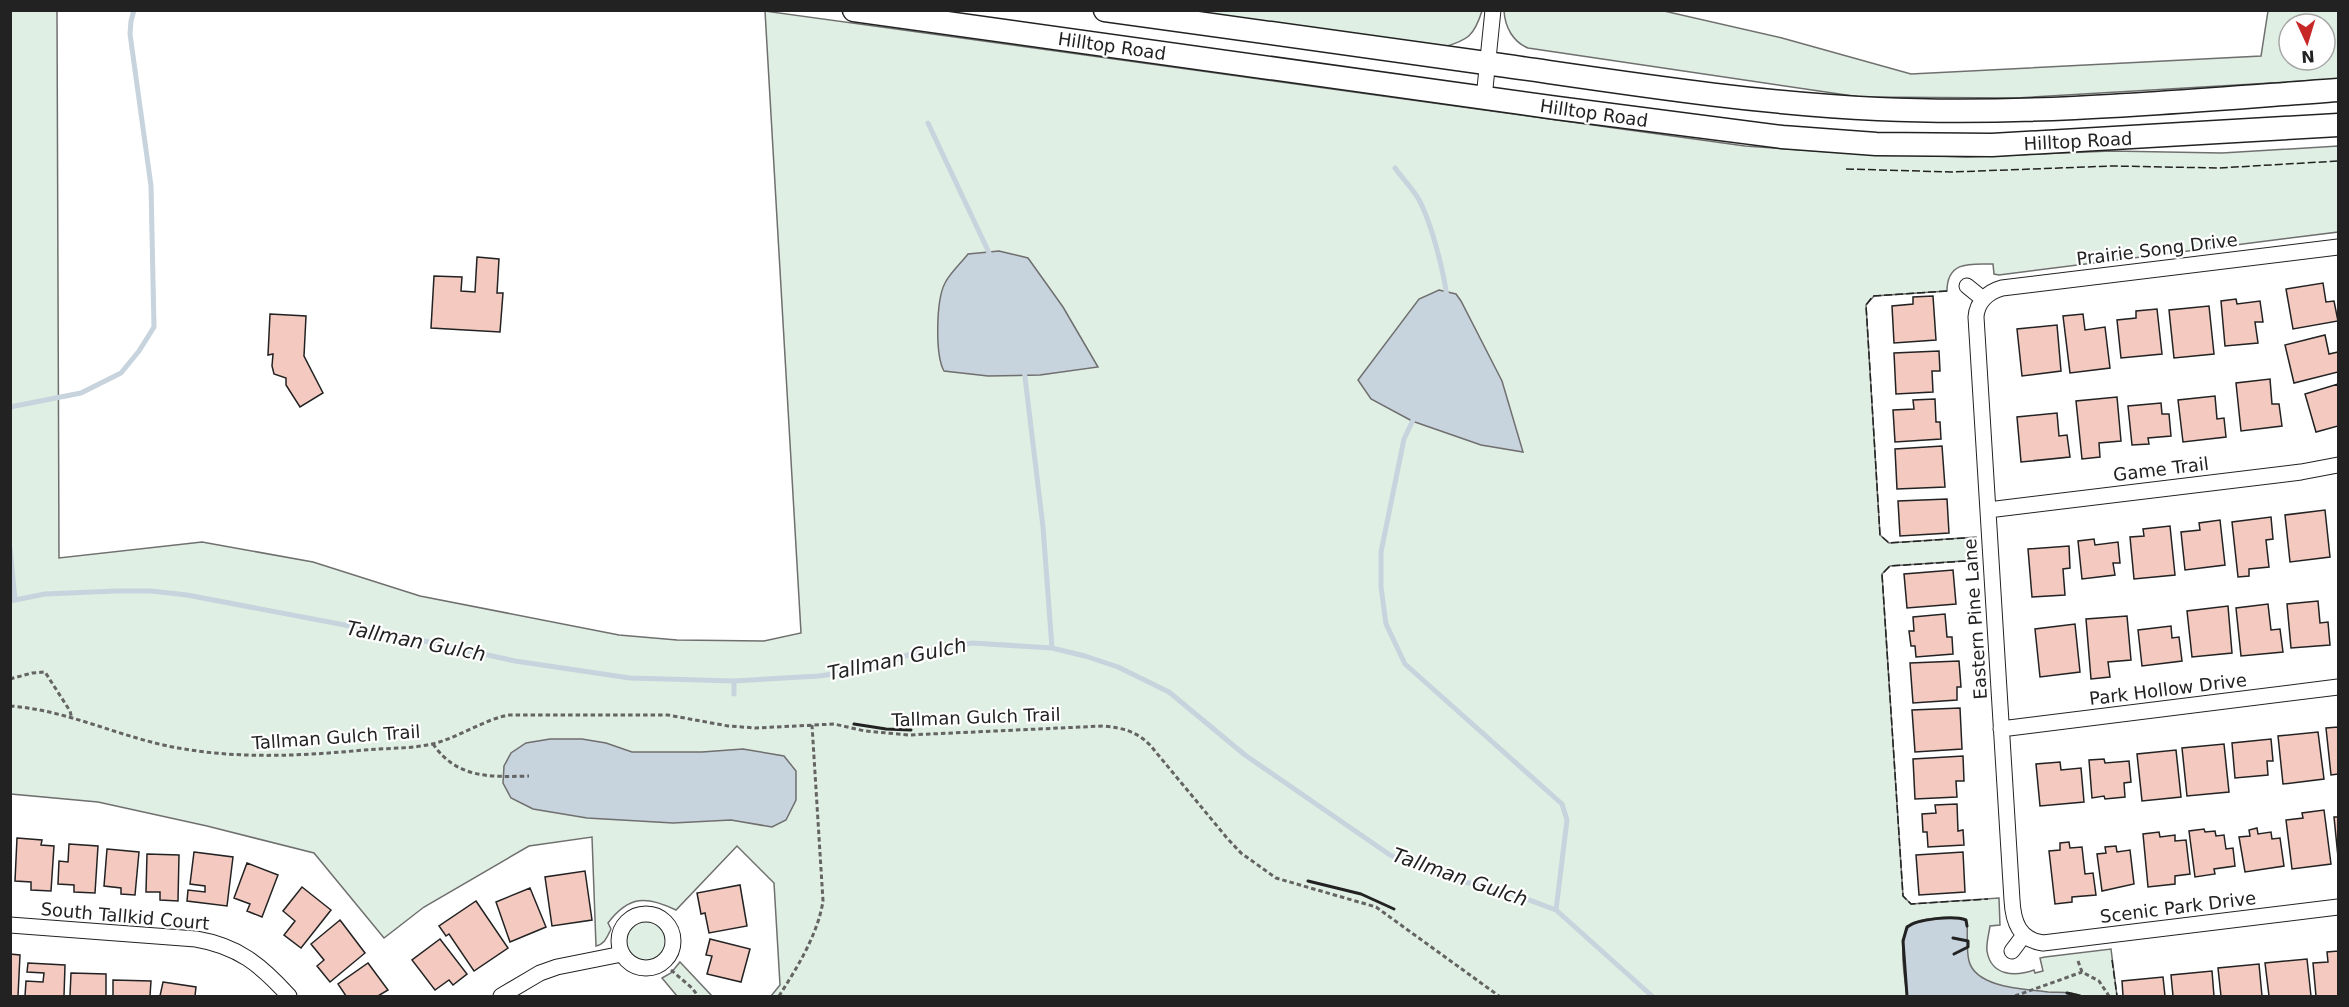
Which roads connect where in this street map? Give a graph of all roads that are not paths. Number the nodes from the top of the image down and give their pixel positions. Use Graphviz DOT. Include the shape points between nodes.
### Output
graph roads {
  1 [pos="854,10"];
  2 [pos="1105,10"];
  3 [pos="1493,10"];
  4 [pos="1489,64"];
  5 [pos="2338,90"];
  6 [pos="1484,98"];
  7 [pos="2338,125"];
  8 [pos="2206,133"];
  9 [pos="2338,139"];
  10 [pos="2338,247"];
  11 [pos="1967,286"];
  12 [pos="1983,299"];
  13 [pos="2338,465"];
  14 [pos="1988,510"];
  15 [pos="2338,687"];
  16 [pos="2001,729"];
  17 [pos="2338,907"];
  18 [pos="10,925"];
  19 [pos="2024,935"];
  20 [pos="2012,951"];
  21 [pos="622,954"];
  22 [pos="289,996"];
  23 [pos="501,996"];
  1 -- 6 [label="main road, Hilltop Road"];
  2 -- 4 [label="main road, Hilltop Road"];
  3 -- 4 [label="street"];
  4 -- 5 [label="main road, Hilltop Road" via="1754,99 1922,110 2071,107"];
  4 -- 6 [label="street"];
  6 -- 8 [label="main road, Hilltop Road" via="1720,131 1876,144 1999,145"];
  7 -- 8 [label="main road, Hilltop Road"];
  8 -- 9 [label="main road" via="2232,146"];
  10 -- 12 [label="street, Prairie Song Drive" via="2002,288"];
  11 -- 12 [label="street"];
  12 -- 14 [label="street, Eastern Pine Lane" via="1976,317"];
  13 -- 14 [label="street, Game Trail"];
  14 -- 16 [label="street, Eastern Pine Lane"];
  15 -- 16 [label="street, Park Hollow Drive"];
  16 -- 19 [label="street, Eastern Pine Lane" via="2013,915"];
  17 -- 19 [label="street, Scenic Park Drive" via="2051,942 2036,942"];
  18 -- 22 [label="street, South Tallkid Court" via="220,944 258,966"];
  19 -- 20 [label="street"];
  21 -- 23 [label="street" via="540,972"];
}
